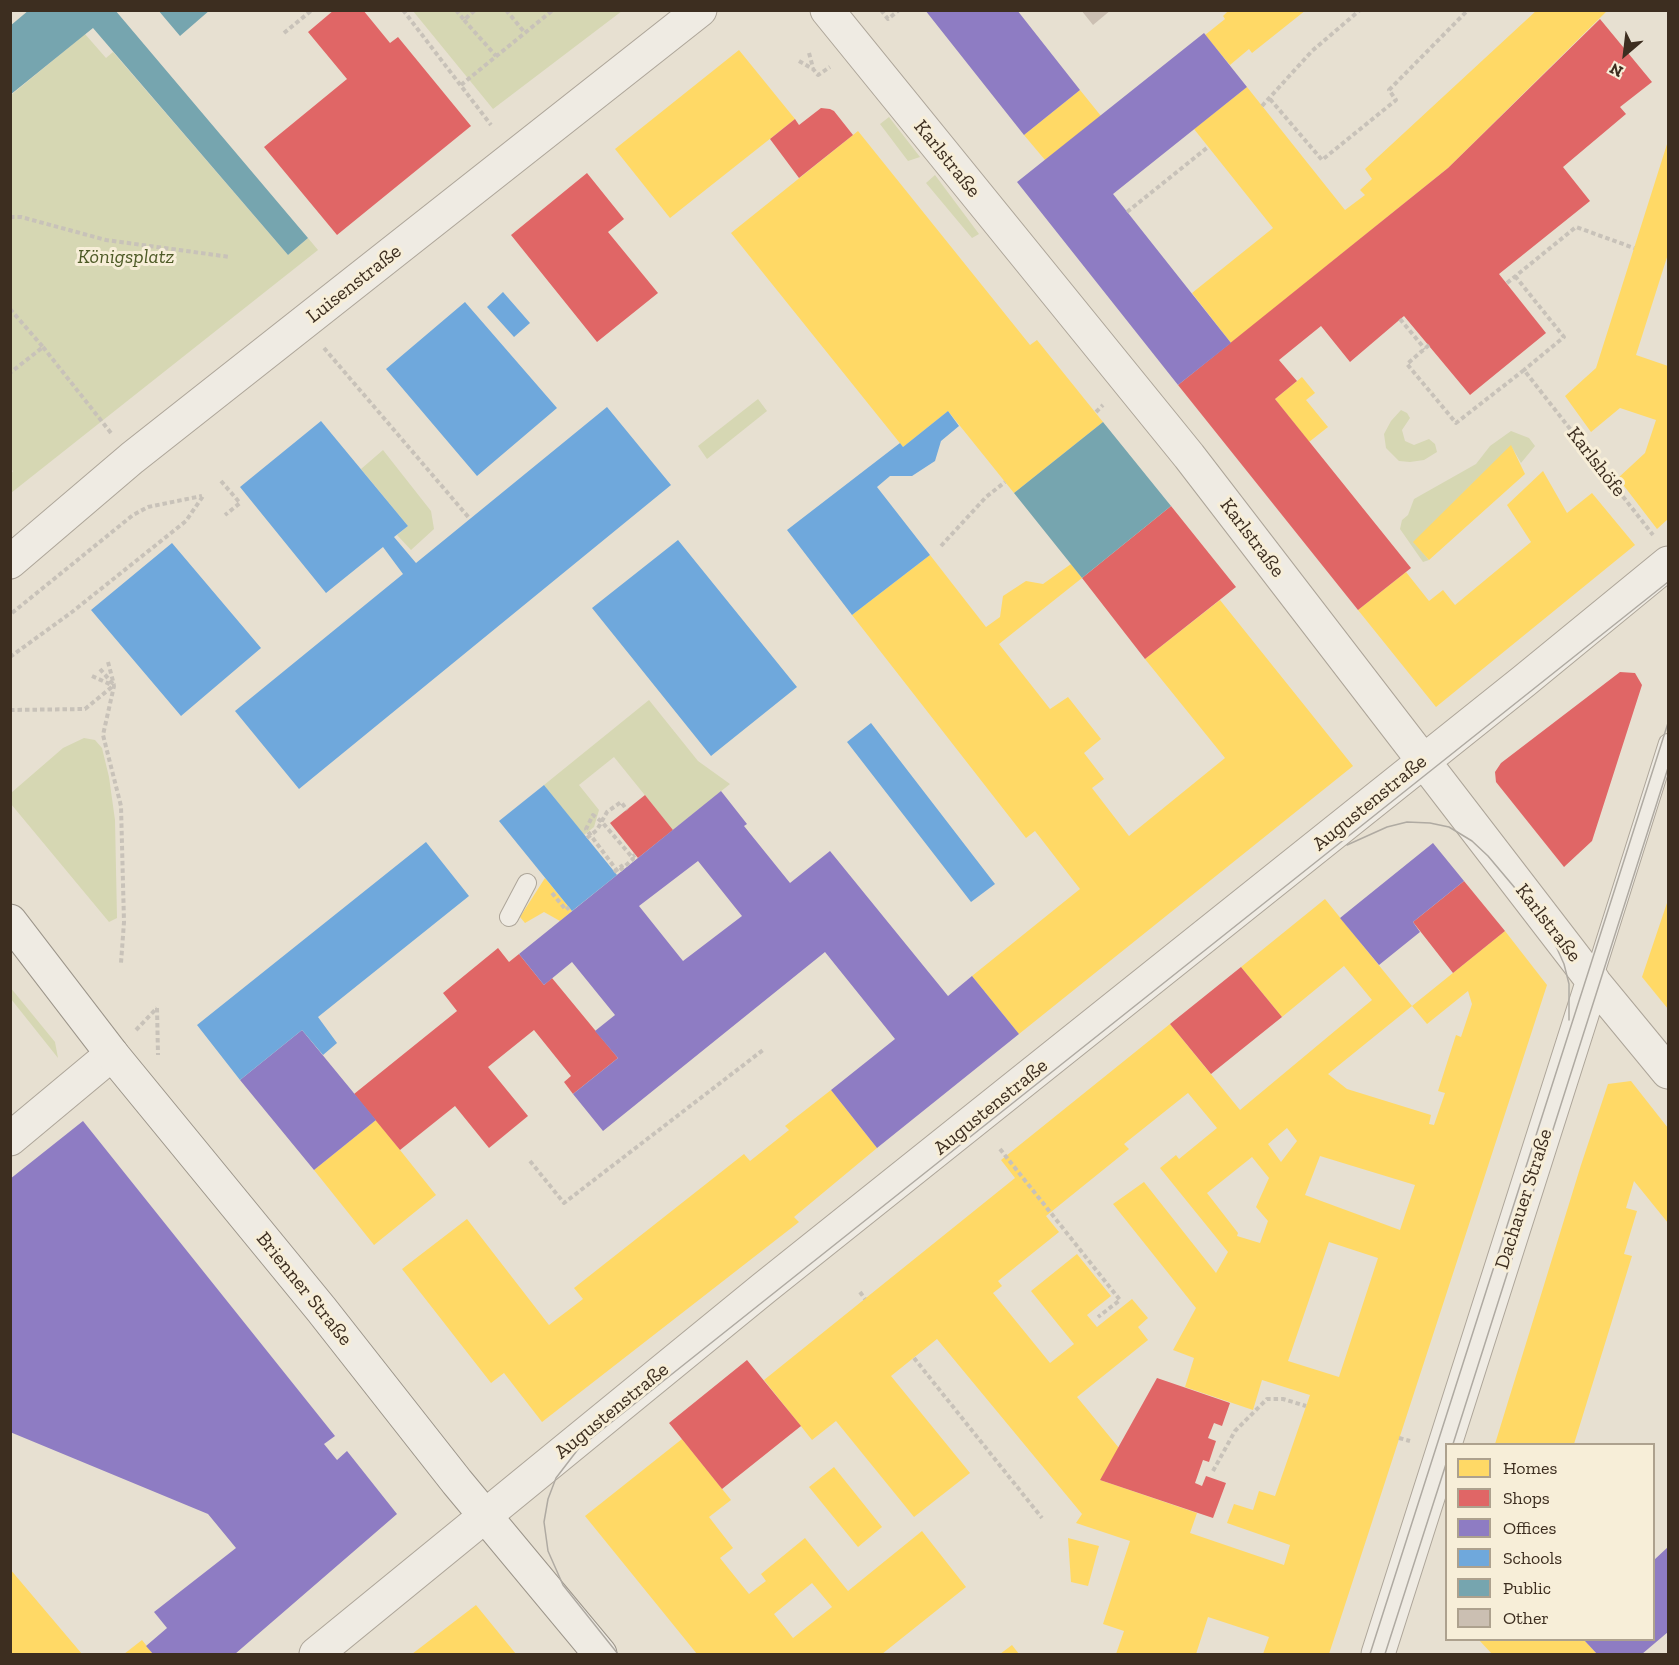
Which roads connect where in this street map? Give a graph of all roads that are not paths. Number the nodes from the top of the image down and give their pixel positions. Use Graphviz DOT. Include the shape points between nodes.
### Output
graph roads {
  1 [pos="700,10"];
  2 [pos="827,10"];
  3 [pos="1661,549"];
  4 [pos="10,562"];
  5 [pos="1668,743"];
  6 [pos="1423,762"];
  7 [pos="527,883"];
  8 [pos="509,917"];
  9 [pos="10,921"];
  10 [pos="1593,980"];
  11 [pos="112,1054"];
  12 [pos="1668,1072"];
  13 [pos="10,1139"];
  14 [pos="486,1515"];
  15 [pos="316,1654"];
  16 [pos="600,1654"];
  17 [pos="1377,1654"];
  1 -- 4 [label="street, Luisenstraße" via="132,458"];
  2 -- 6 [label="street, Karlstraße" via="1189,456"];
  3 -- 6 [label="street, Augustenstraße"];
  5 -- 10 [label="lane, Dachauer Straße"];
  6 -- 10 [label="street, Karlstraße"];
  6 -- 14 [label="street, Augustenstraße"];
  7 -- 8 [label="lane"];
  9 -- 11 [label="street, Brienner Straße"];
  10 -- 12 [label="street, Karlstraße"];
  10 -- 17 [label="street, Dachauer Straße"];
  11 -- 13 [label="street"];
  11 -- 14 [label="street, Brienner Straße"];
  14 -- 15 [label="street, Augustenstraße"];
  14 -- 16 [label="street, Brienner Straße"];
}
